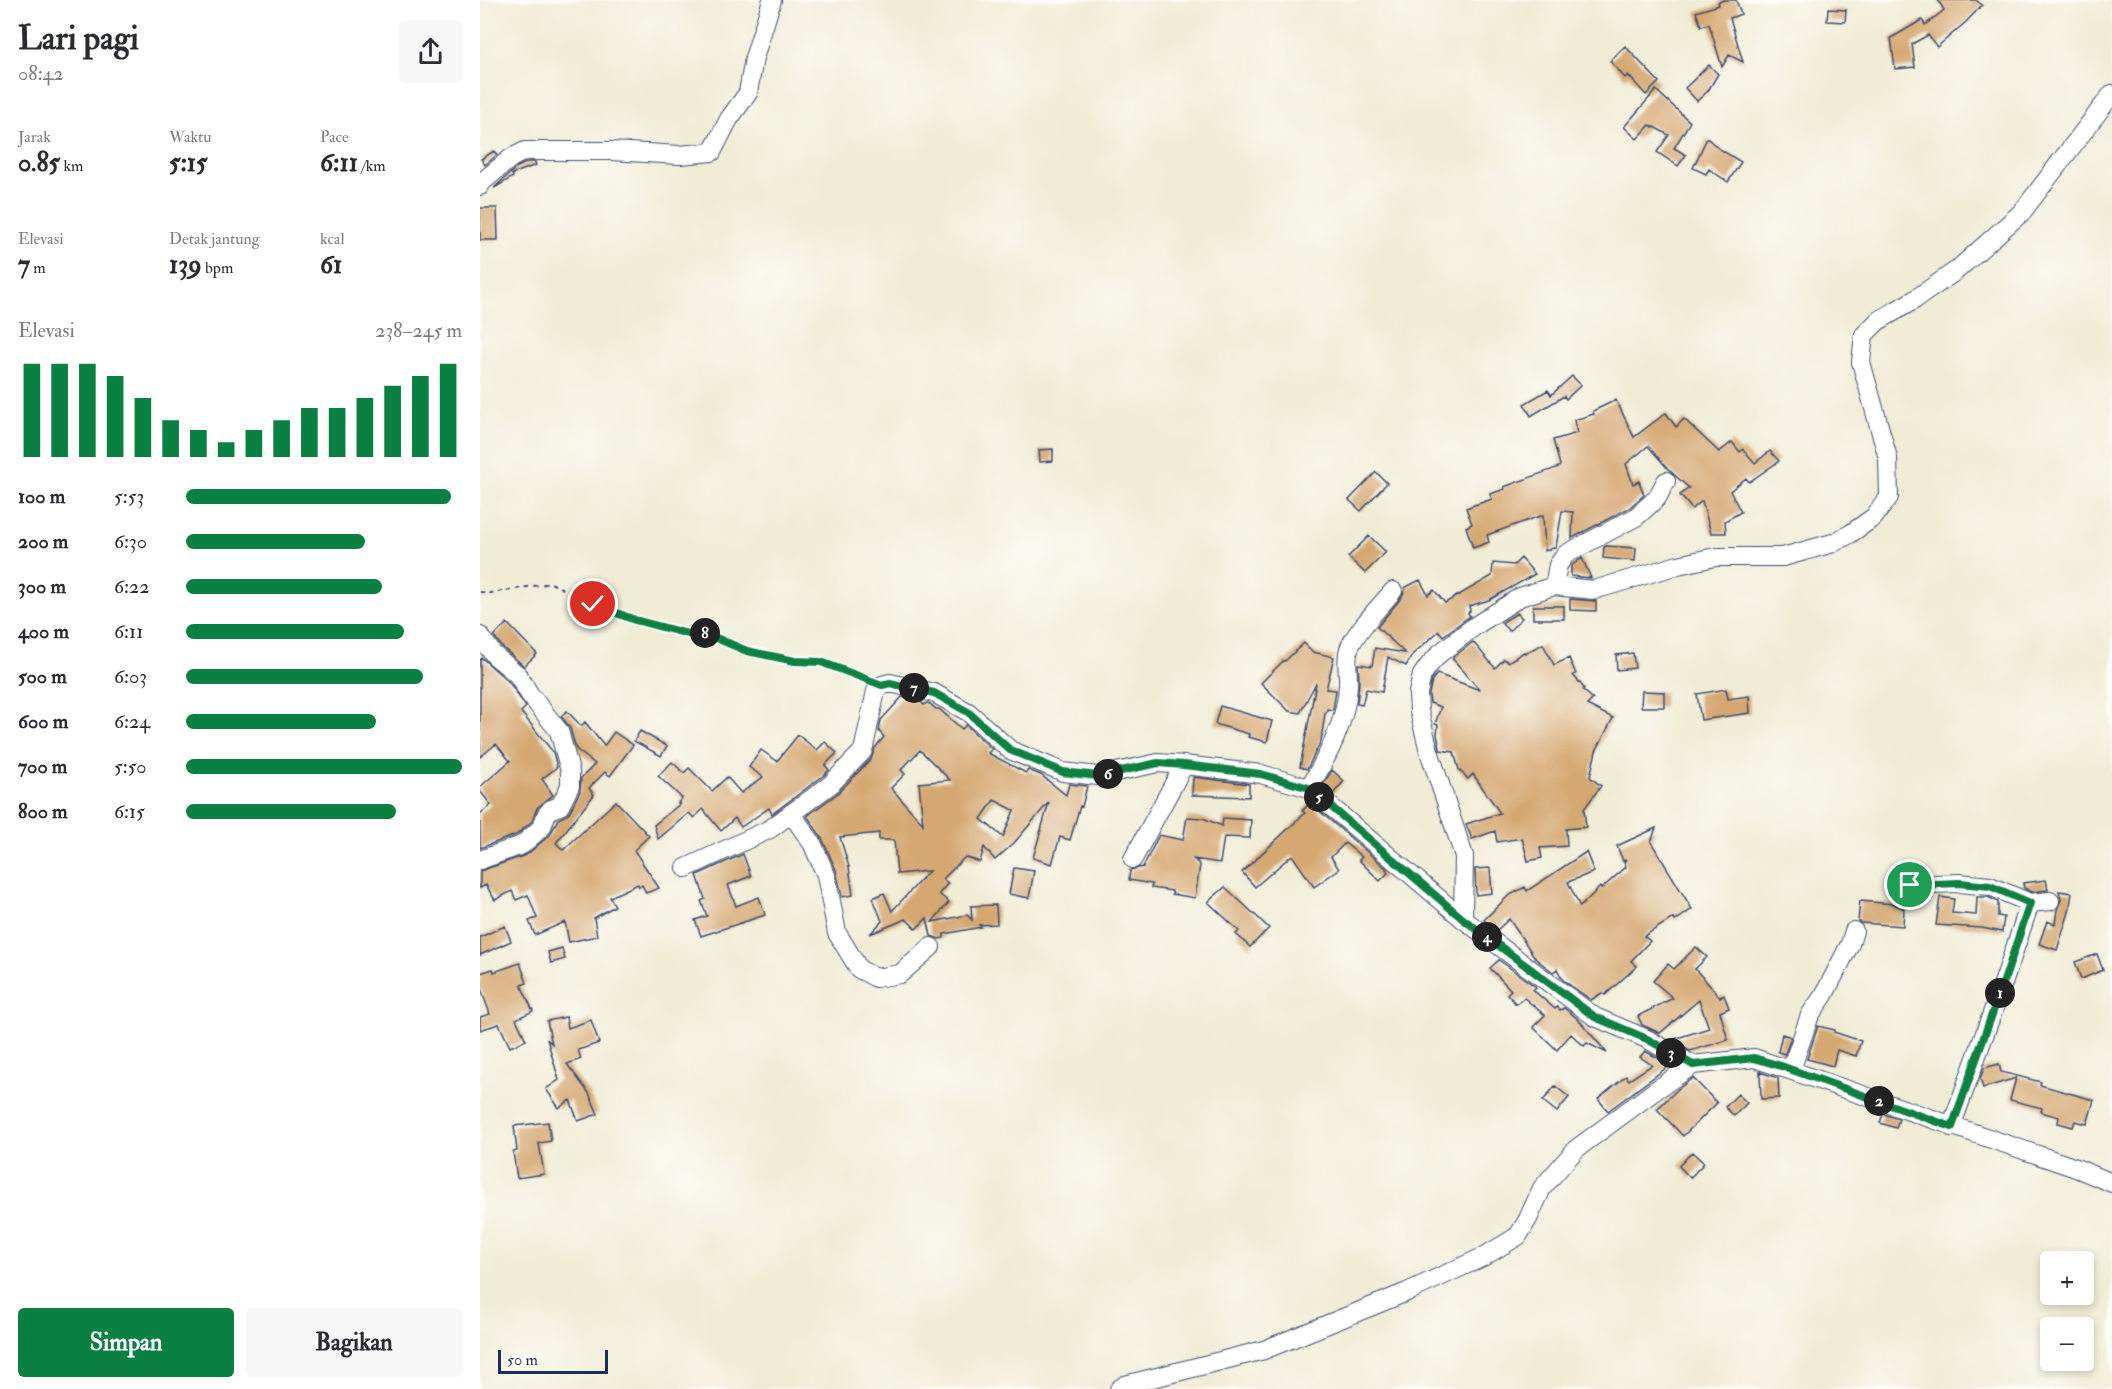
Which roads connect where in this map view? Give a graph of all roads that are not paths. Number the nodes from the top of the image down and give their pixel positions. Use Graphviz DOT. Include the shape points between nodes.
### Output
graph roads {
  1 [pos="772,0"];
  2 [pos="2112,94"];
  3 [pos="480,186"];
  4 [pos="1666,481"];
  5 [pos="1554,586"];
  6 [pos="1393,591"];
  7 [pos="480,636"];
  8 [pos="1184,765"];
  9 [pos="1309,788"];
  10 [pos="791,813"];
  11 [pos="1133,859"];
  12 [pos="480,860"];
  13 [pos="686,868"];
  14 [pos="1904,898"];
  15 [pos="2050,901"];
  16 [pos="2030,903"];
  17 [pos="1463,919"];
  18 [pos="1854,931"];
  19 [pos="931,946"];
  20 [pos="1693,1065"];
  21 [pos="1791,1070"];
  22 [pos="1952,1127"];
  23 [pos="2112,1183"];
  24 [pos="1119,1389"];
  1 -- 3 [label="street" via="748,93 712,152 680,155 525,151 511,158"];
  2 -- 5 [label="street" via="2022,212 1957,270 1878,321 1864,335 1861,362 1888,458 1889,497 1874,516 1833,543 1783,557 1715,557 1594,590"];
  4 -- 5 [label="street" via="1657,498 1635,517 1566,554 1558,565"];
  5 -- 17 [label="street" via="1520,597 1475,626 1440,653 1422,675 1419,711 1464,856"];
  6 -- 9 [label="street" via="1349,649 1343,716 1328,756"];
  7 -- 12 [label="street" via="494,655 518,675 559,731 570,786 560,806 551,809 542,827 522,844"];
  8 -- 9 [label="street" via="1261,774"];
  8 -- 10 [label="street" via="1158,763 1098,776 1063,772 1010,750 968,712 934,693 890,683 876,691 863,751 830,785"];
  8 -- 11 [label="street"];
  9 -- 17 [label="street"];
  10 -- 13 [label="street" via="770,829"];
  10 -- 19 [label="street" via="812,843 826,875 837,933 859,969 876,978 900,974"];
  14 -- 16 [label="street" via="1910,885 1959,883 1990,886"];
  15 -- 16 [label="street"];
  16 -- 22 [label="street"];
  17 -- 20 [label="street" via="1595,1017 1647,1039"];
  18 -- 21 [label="street" via="1851,944 1810,1015"];
  20 -- 21 [label="street" via="1754,1058"];
  20 -- 24 [label="street" via="1576,1149 1542,1188 1518,1236 1483,1257 1264,1350"];
  21 -- 22 [label="street"];
  22 -- 23 [label="street"];
}
